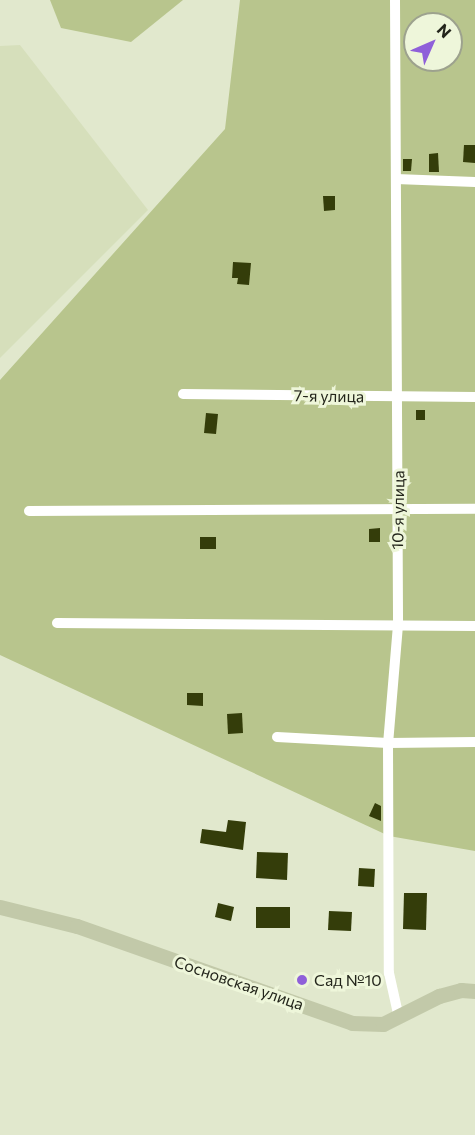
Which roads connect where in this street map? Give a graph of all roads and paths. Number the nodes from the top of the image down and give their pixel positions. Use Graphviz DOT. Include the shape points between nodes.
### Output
graph roads {
  1 [pos="395,0"];
  2 [pos="396,179"];
  3 [pos="475,182"];
  4 [pos="183,394"];
  5 [pos="397,396"];
  6 [pos="475,397"];
  7 [pos="396,508"];
  8 [pos="475,509"];
  9 [pos="29,510"];
  10 [pos="57,623"];
  11 [pos="398,625"];
  12 [pos="475,626"];
  13 [pos="277,737"];
  14 [pos="475,742"];
  15 [pos="388,743"];
  16 [pos="0,908"];
  17 [pos="475,991"];
  18 [pos="399,1018"];
  1 -- 2 [label="street, 10-я улица"];
  2 -- 3 [label="street"];
  2 -- 5 [label="street, 10-я улица"];
  4 -- 5 [label="street, 7-я улица"];
  5 -- 6 [label="street, 7-я улица"];
  5 -- 7 [label="street, 10-я улица"];
  7 -- 8 [label="street"];
  7 -- 9 [label="street"];
  7 -- 11 [label="street, 10-я улица"];
  10 -- 11 [label="street"];
  11 -- 12 [label="street"];
  11 -- 15 [label="street, 10-я улица"];
  13 -- 15 [label="street"];
  14 -- 15 [label="street"];
  15 -- 18 [label="street, 10-я улица" via="389,973"];
  16 -- 18 [label="street, Сосновская улица" via="77,926 352,1023 383,1024"];
  17 -- 18 [label="street, Сосновская улица" via="439,996"];
}
